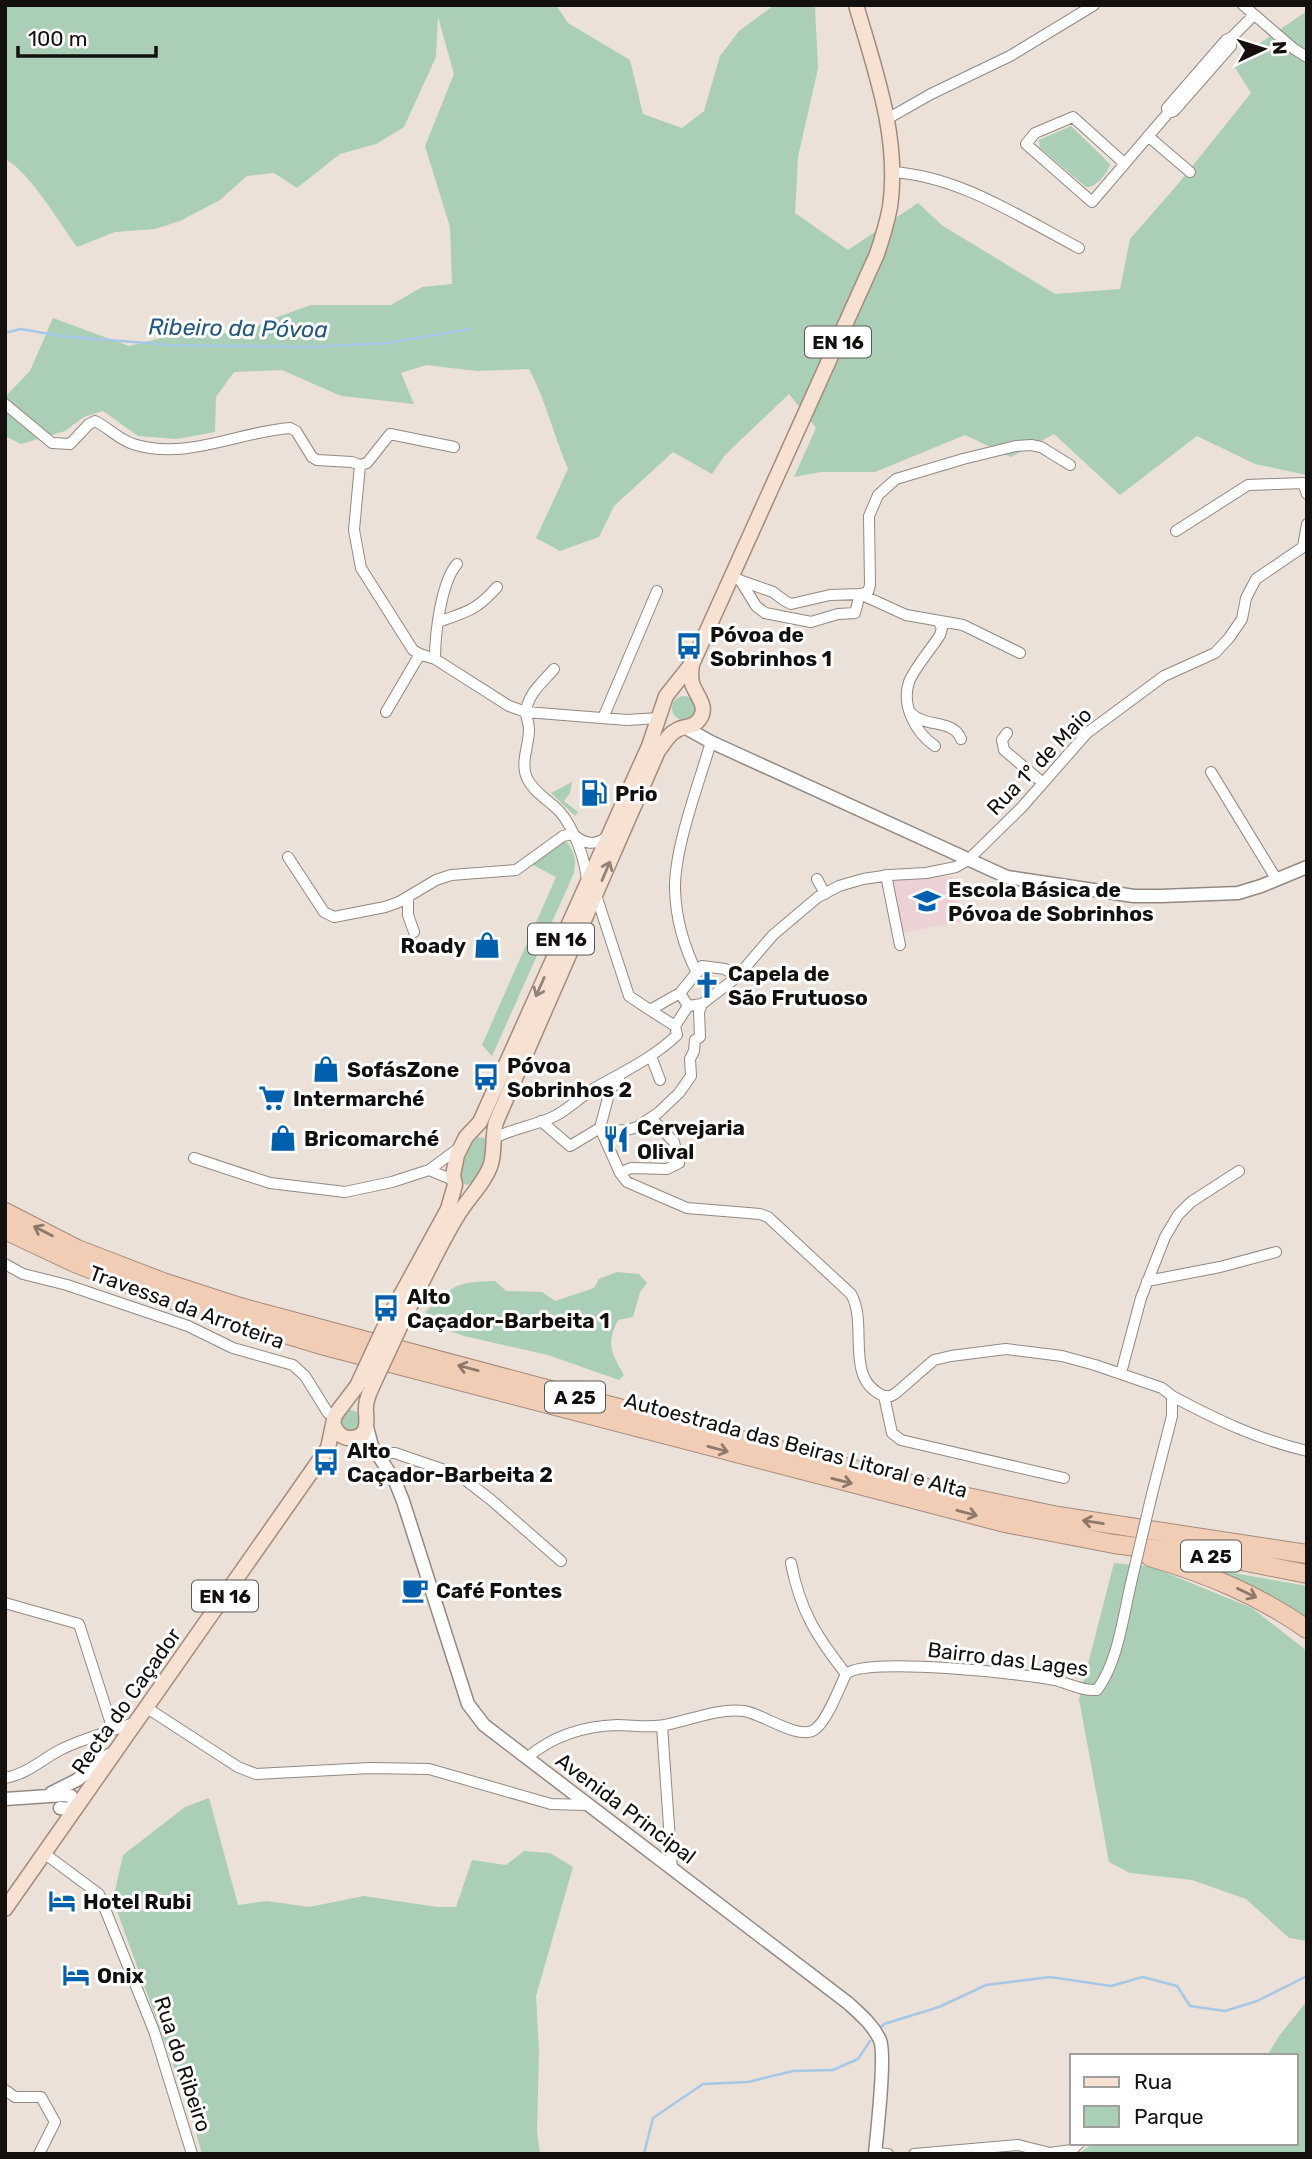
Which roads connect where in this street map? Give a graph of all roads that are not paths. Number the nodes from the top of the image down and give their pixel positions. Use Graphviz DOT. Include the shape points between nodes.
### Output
graph roads {
  1 [pos="856,5"];
  2 [pos="1094,5"];
  3 [pos="1243,5"];
  4 [pos="1253,16"];
  5 [pos="1307,57"];
  6 [pos="887,119"];
  7 [pos="1148,136"];
  8 [pos="1124,163"];
  9 [pos="892,172"];
  10 [pos="1190,172"];
  11 [pos="1079,248"];
  12 [pos="5,404"];
  13 [pos="454,447"];
  14 [pos="360,465"];
  15 [pos="1070,465"];
  16 [pos="1305,489"];
  17 [pos="1307,524"];
  18 [pos="1176,531"];
  19 [pos="457,564"];
  20 [pos="736,579"];
  21 [pos="497,587"];
  22 [pos="657,591"];
  23 [pos="860,594"];
  24 [pos="938,621"];
  25 [pos="438,622"];
  26 [pos="1020,653"];
  27 [pos="420,654"];
  28 [pos="435,659"];
  29 [pos="693,662"];
  30 [pos="554,669"];
  31 [pos="671,691"];
  32 [pos="696,692"];
  33 [pos="386,712"];
  34 [pos="526,712"];
  35 [pos="661,713"];
  36 [pos="910,713"];
  37 [pos="701,716"];
  38 [pos="603,718"];
  39 [pos="627,720"];
  40 [pos="683,728"];
  41 [pos="1007,733"];
  42 [pos="961,740"];
  43 [pos="711,742"];
  44 [pos="649,746"];
  45 [pos="935,746"];
  46 [pos="1211,772"];
  47 [pos="1043,783"];
  48 [pos="572,834"];
  49 [pos="608,837"];
  50 [pos="288,857"];
  51 [pos="960,861"];
  52 [pos="1307,867"];
  53 [pos="886,876"];
  54 [pos="817,879"];
  55 [pos="1277,880"];
  56 [pos="587,882"];
  57 [pos="825,894"];
  58 [pos="596,895"];
  59 [pos="408,897"];
  60 [pos="582,925"];
  61 [pos="606,929"];
  62 [pos="414,932"];
  63 [pos="900,945"];
  64 [pos="697,973"];
  65 [pos="737,977"];
  66 [pos="680,993"];
  67 [pos="702,1004"];
  68 [pos="688,1006"];
  69 [pos="650,1010"];
  70 [pos="676,1030"];
  71 [pos="695,1040"];
  72 [pos="651,1056"];
  73 [pos="621,1075"];
  74 [pos="660,1080"];
  75 [pos="503,1106"];
  76 [pos="651,1118"];
  77 [pos="541,1121"];
  78 [pos="516,1129"];
  79 [pos="474,1130"];
  80 [pos="602,1132"];
  81 [pos="493,1138"];
  82 [pos="461,1147"];
  83 [pos="194,1158"];
  84 [pos="429,1170"];
  85 [pos="1239,1171"];
  86 [pos="621,1176"];
  87 [pos="454,1182"];
  88 [pos="473,1191"];
  89 [pos="5,1212"];
  90 [pos="5,1230"];
  91 [pos="1276,1252"];
  92 [pos="5,1264"];
  93 [pos="1147,1281"];
  94 [pos="397,1317"];
  95 [pos="1121,1373"];
  96 [pos="364,1388"];
  97 [pos="884,1396"];
  98 [pos="1172,1396"];
  99 [pos="337,1416"];
  100 [pos="366,1420"];
  101 [pos="348,1438"];
  102 [pos="328,1448"];
  103 [pos="1307,1451"];
  104 [pos="378,1456"];
  105 [pos="1064,1478"];
  106 [pos="1114,1544"];
  107 [pos="1307,1554"];
  108 [pos="561,1561"];
  109 [pos="791,1563"];
  110 [pos="1307,1574"];
  111 [pos="5,1603"];
  112 [pos="1307,1629"];
  113 [pos="846,1674"];
  114 [pos="147,1708"];
  115 [pos="138,1721"];
  116 [pos="662,1726"];
  117 [pos="113,1730"];
  118 [pos="122,1744"];
  119 [pos="528,1757"];
  120 [pos="5,1778"];
  121 [pos="566,1788"];
  122 [pos="47,1796"];
  123 [pos="5,1799"];
  124 [pos="551,1804"];
  125 [pos="587,1805"];
  126 [pos="60,1808"];
  127 [pos="77,1808"];
  128 [pos="62,1828"];
  129 [pos="44,1854"];
  130 [pos="672,1869"];
  131 [pos="5,1909"];
  132 [pos="5,2090"];
  133 [pos="1077,2145"];
  134 [pos="875,2153"];
  135 [pos="38,2154"];
  136 [pos="192,2154"];
  137 [pos="888,2154"];
  138 [pos="914,2154"];
  1 -- 6 [label="main road, EN 16"];
  2 -- 6 [label="street" via="1010,56"];
  3 -- 4 [label="street"];
  4 -- 5 [label="street"];
  4 -- 7 [label="street"];
  6 -- 9 [label="main road, EN 16"];
  7 -- 8 [label="street"];
  7 -- 10 [label="street"];
  8 -- 8 [label="street" via="1073,117 1035,133 1026,144 1092,202"];
  9 -- 11 [label="street" via="944,181"];
  9 -- 20 [label="main road, EN 16" via="890,207 877,254"];
  12 -- 14 [label="street" via="52,443 69,444 95,421 120,439 167,449 290,428 317,460"];
  13 -- 14 [label="street" via="390,435 367,463"];
  14 -- 27 [label="street" via="354,530 361,568"];
  15 -- 23 [label="street" via="1041,447 1016,446 895,479 872,505 868,524 870,585 868,592"];
  16 -- 18 [label="street" via="1248,485"];
  17 -- 47 [label="street, Rua 1° de Maio" via="1303,547 1256,579 1241,619 1216,653 1164,676 1087,733"];
  19 -- 25 [label="street" via="451,571"];
  20 -- 23 [label="street" via="774,592 791,604 830,594"];
  20 -- 23 [label="street" via="765,613 811,622 855,613"];
  20 -- 29 [label="main road, EN 16"];
  21 -- 25 [label="street" via="482,604"];
  22 -- 38 [label="street"];
  23 -- 24 [label="street" via="906,615"];
  24 -- 26 [label="street" via="962,625"];
  24 -- 36 [label="street" via="940,635 908,684"];
  25 -- 28 [label="street"];
  27 -- 28 [label="street"];
  27 -- 33 [label="street"];
  28 -- 34 [label="street"];
  29 -- 31 [label="main road, EN 16"];
  29 -- 32 [label="main road" via="691,678"];
  30 -- 34 [label="street" via="530,696"];
  31 -- 32 [label="main road" via="684,688"];
  31 -- 35 [label="main road, EN 16"];
  32 -- 37 [label="main road"];
  34 -- 38 [label="street"];
  34 -- 48 [label="street" via="527,779 561,813"];
  35 -- 39 [label="street"];
  35 -- 40 [label="main road"];
  35 -- 44 [label="main road, EN 16"];
  36 -- 42 [label="street" via="917,720 953,728"];
  36 -- 45 [label="street" via="924,738"];
  37 -- 40 [label="main road, EN 16"];
  37 -- 43 [label="main road" via="700,730"];
  38 -- 39 [label="street"];
  39 -- 44 [label="street" via="645,733"];
  40 -- 43 [label="main road"];
  58 -- 40 [label="main road, EN 16, one-way" via="658,751 670,734"];
  41 -- 47 [label="street" via="1002,740 1004,750"];
  43 -- 51 [label="main road"];
  43 -- 64 [label="street" via="682,842 675,888 678,918"];
  44 -- 49 [label="main road, EN 16"];
  46 -- 55 [label="street"];
  47 -- 51 [label="street, Rua 1° de Maio"];
  48 -- 49 [label="street" via="592,844"];
  48 -- 56 [label="street"];
  48 -- 59 [label="street" via="516,870 451,875"];
  49 -- 56 [label="main road, EN 16"];
  50 -- 59 [label="street" via="324,912 334,917"];
  51 -- 53 [label="street" via="926,873"];
  51 -- 55 [label="main road" via="1007,877 1134,895 1238,893"];
  52 -- 55 [label="main road"];
  53 -- 57 [label="street" via="839,886"];
  53 -- 63 [label="street"];
  54 -- 57 [label="street"];
  56 -- 79 [label="main road, EN 16, one-way"];
  57 -- 65 [label="street" via="773,936"];
  58 -- 60 [label="main road, EN 16"];
  58 -- 61 [label="street"];
  59 -- 62 [label="street"];
  60 -- 61 [label="street"];
  60 -- 75 [label="main road, EN 16"];
  61 -- 69 [label="street" via="629,996"];
  64 -- 65 [label="street" via="702,966"];
  64 -- 66 [label="street"];
  65 -- 67 [label="street"];
  66 -- 68 [label="street"];
  66 -- 69 [label="street"];
  67 -- 68 [label="street"];
  67 -- 71 [label="street" via="700,1037"];
  68 -- 70 [label="street"];
  69 -- 70 [label="street"];
  70 -- 71 [label="street"];
  70 -- 72 [label="street"];
  71 -- 76 [label="street" via="691,1076"];
  72 -- 73 [label="street"];
  72 -- 74 [label="street"];
  73 -- 77 [label="street"];
  73 -- 80 [label="street" via="610,1090"];
  75 -- 78 [label="street"];
  75 -- 81 [label="main road, EN 16"];
  76 -- 80 [label="street" via="633,1129"];
  76 -- 86 [label="street" via="674,1142 679,1163 667,1169 631,1168"];
  77 -- 78 [label="street"];
  77 -- 80 [label="street" via="570,1146"];
  78 -- 81 [label="street"];
  79 -- 81 [label="main road" via="484,1130"];
  79 -- 82 [label="main road, EN 16"];
  80 -- 86 [label="street"];
  81 -- 88 [label="main road, EN 16" via="490,1166"];
  82 -- 84 [label="street"];
  82 -- 87 [label="main road, EN 16"];
  83 -- 84 [label="street" via="281,1186 345,1192"];
  84 -- 87 [label="street"];
  85 -- 93 [label="street" via="1178,1215"];
  86 -- 97 [label="street" via="687,1208 768,1217 857,1303 860,1366 869,1385"];
  87 -- 88 [label="main road" via="463,1191"];
  87 -- 94 [label="main road, EN 16" via="444,1216"];
  88 -- 94 [label="main road, EN 16"];
  107 -- 89 [label="highway, Autoestrada das Beiras Litoral e Alta / A 25, one-way" via="1058,1516 947,1493 582,1399 163,1283 77,1249"];
  90 -- 106 [label="highway, Autoestrada das Beiras Litoral e Alta / A 25, one-way" via="159,1296 321,1345 1005,1523"];
  91 -- 93 [label="street"];
  92 -- 99 [label="street, Travessa da Arroteira" via="23,1274 188,1326 233,1348 293,1365 328,1413"];
  93 -- 95 [label="street"];
  94 -- 96 [label="main road, EN 16, bridge"];
  95 -- 97 [label="street" via="1062,1356 1006,1349 934,1360 896,1393"];
  95 -- 98 [label="street"];
  96 -- 99 [label="main road, EN 16"];
  96 -- 100 [label="main road, EN 16"];
  97 -- 105 [label="street" via="892,1433 901,1440"];
  98 -- 103 [label="street" via="1220,1422"];
  98 -- 113 [label="street, Bairro das Lages, bridge" via="1172,1416 1110,1670 1097,1690 938,1668 880,1666"];
  99 -- 100 [label="main road" via="347,1405 358,1406"];
  99 -- 101 [label="main road" via="337,1431"];
  99 -- 102 [label="main road, EN 16"];
  100 -- 101 [label="main road, EN 16" via="360,1436"];
  100 -- 104 [label="main road, Avenida Principal"];
  101 -- 102 [label="main road, EN 16"];
  101 -- 104 [label="main road, Avenida Principal" via="365,1444"];
  102 -- 114 [label="main road, Recta do Caçador / EN 16"];
  104 -- 108 [label="street" via="396,1453 459,1475"];
  104 -- 119 [label="main road, Avenida Principal" via="403,1501 468,1704 484,1725"];
  106 -- 110 [label="highway, Autoestrada das Beiras Litoral e Alta / A 25"];
  106 -- 112 [label="highway, one-way" via="1228,1584"];
  109 -- 113 [label="street" via="805,1613"];
  111 -- 117 [label="street" via="79,1624"];
  113 -- 116 [label="street" via="815,1730 790,1730 757,1713 735,1710"];
  114 -- 115 [label="main road, Recta do Caçador / EN 16"];
  114 -- 124 [label="street" via="256,1774 429,1769"];
  115 -- 117 [label="street"];
  115 -- 118 [label="main road, Recta do Caçador / EN 16"];
  116 -- 119 [label="street" via="613,1725 578,1731 543,1744"];
  116 -- 130 [label="street"];
  117 -- 120 [label="street"];
  118 -- 122 [label="main road" via="82,1777"];
  118 -- 127 [label="main road, Recta do Caçador / EN 16"];
  119 -- 121 [label="main road, Avenida Principal"];
  121 -- 124 [label="street"];
  121 -- 125 [label="main road, Avenida Principal"];
  122 -- 123 [label="main road"];
  122 -- 126 [label="main road"];
  122 -- 127 [label="main road" via="71,1796"];
  124 -- 125 [label="street"];
  125 -- 130 [label="main road, Avenida Principal"];
  126 -- 127 [label="main road"];
  126 -- 128 [label="main road"];
  127 -- 128 [label="main road, Recta do Caçador / EN 16"];
  128 -- 129 [label="main road, Recta do Caçador / EN 16"];
  129 -- 131 [label="main road, Recta do Caçador / EN 16"];
  129 -- 136 [label="street, Rua do Ribeiro" via="99,1894 154,2031"];
  130 -- 134 [label="main road, Avenida Principal" via="866,2020 881,2042"];
  132 -- 135 [label="street" via="15,2097 41,2097 55,2122"];
  133 -- 138 [label="street" via="1050,2153 1018,2145"];
  134 -- 137 [label="street"];
}
